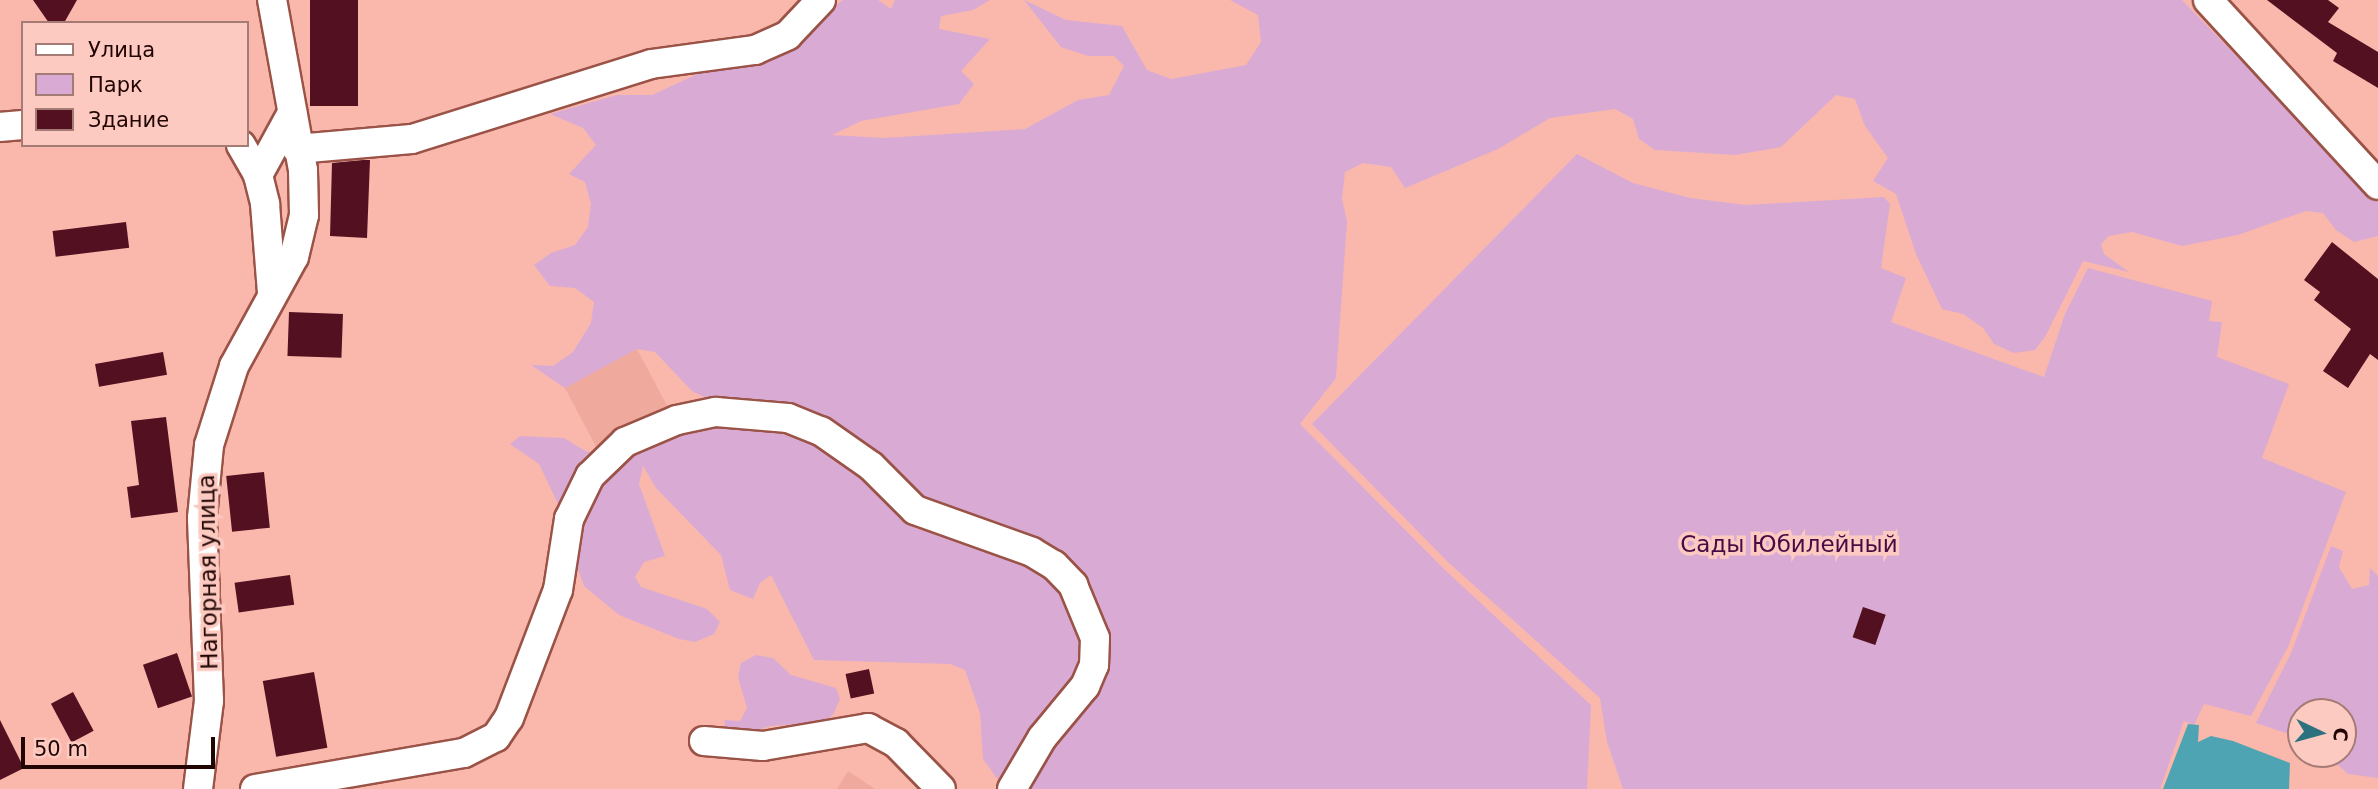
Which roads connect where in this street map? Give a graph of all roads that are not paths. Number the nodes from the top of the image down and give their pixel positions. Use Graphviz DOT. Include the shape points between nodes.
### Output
graph roads {
  1 [pos="272,0"];
  2 [pos="821,0"];
  3 [pos="2208,0"];
  4 [pos="292,113"];
  5 [pos="21,125"];
  6 [pos="0,127"];
  7 [pos="242,147"];
  8 [pos="297,149"];
  9 [pos="258,175"];
  10 [pos="2378,185"];
  11 [pos="272,293"];
  12 [pos="704,741"];
  13 [pos="198,789"];
  14 [pos="255,789"];
  15 [pos="941,789"];
  16 [pos="1012,789"];
  1 -- 4 [label="street, Нагорная улица"];
  2 -- 8 [label="street" via="788,35 755,50 651,64 412,139"];
  3 -- 10 [label="street"];
  4 -- 8 [label="street, Нагорная улица"];
  4 -- 9 [label="street"];
  5 -- 6 [label="street"];
  7 -- 9 [label="street"];
  8 -- 11 [label="street, Нагорная улица" via="306,193 304,215 294,257"];
  9 -- 11 [label="street" via="271,250"];
  11 -- 13 [label="street, Нагорная улица" via="225,390 203,480 209,689"];
  12 -- 15 [label="street" via="763,746 868,728 896,743"];
  14 -- 16 [label="street" via="464,753 496,737 509,718 558,590 569,519 590,477 625,442 677,420 716,412 788,418 821,432 863,459 915,510 1032,552 1054,565 1073,585 1095,638 1094,665 1085,686 1042,738"];
}
